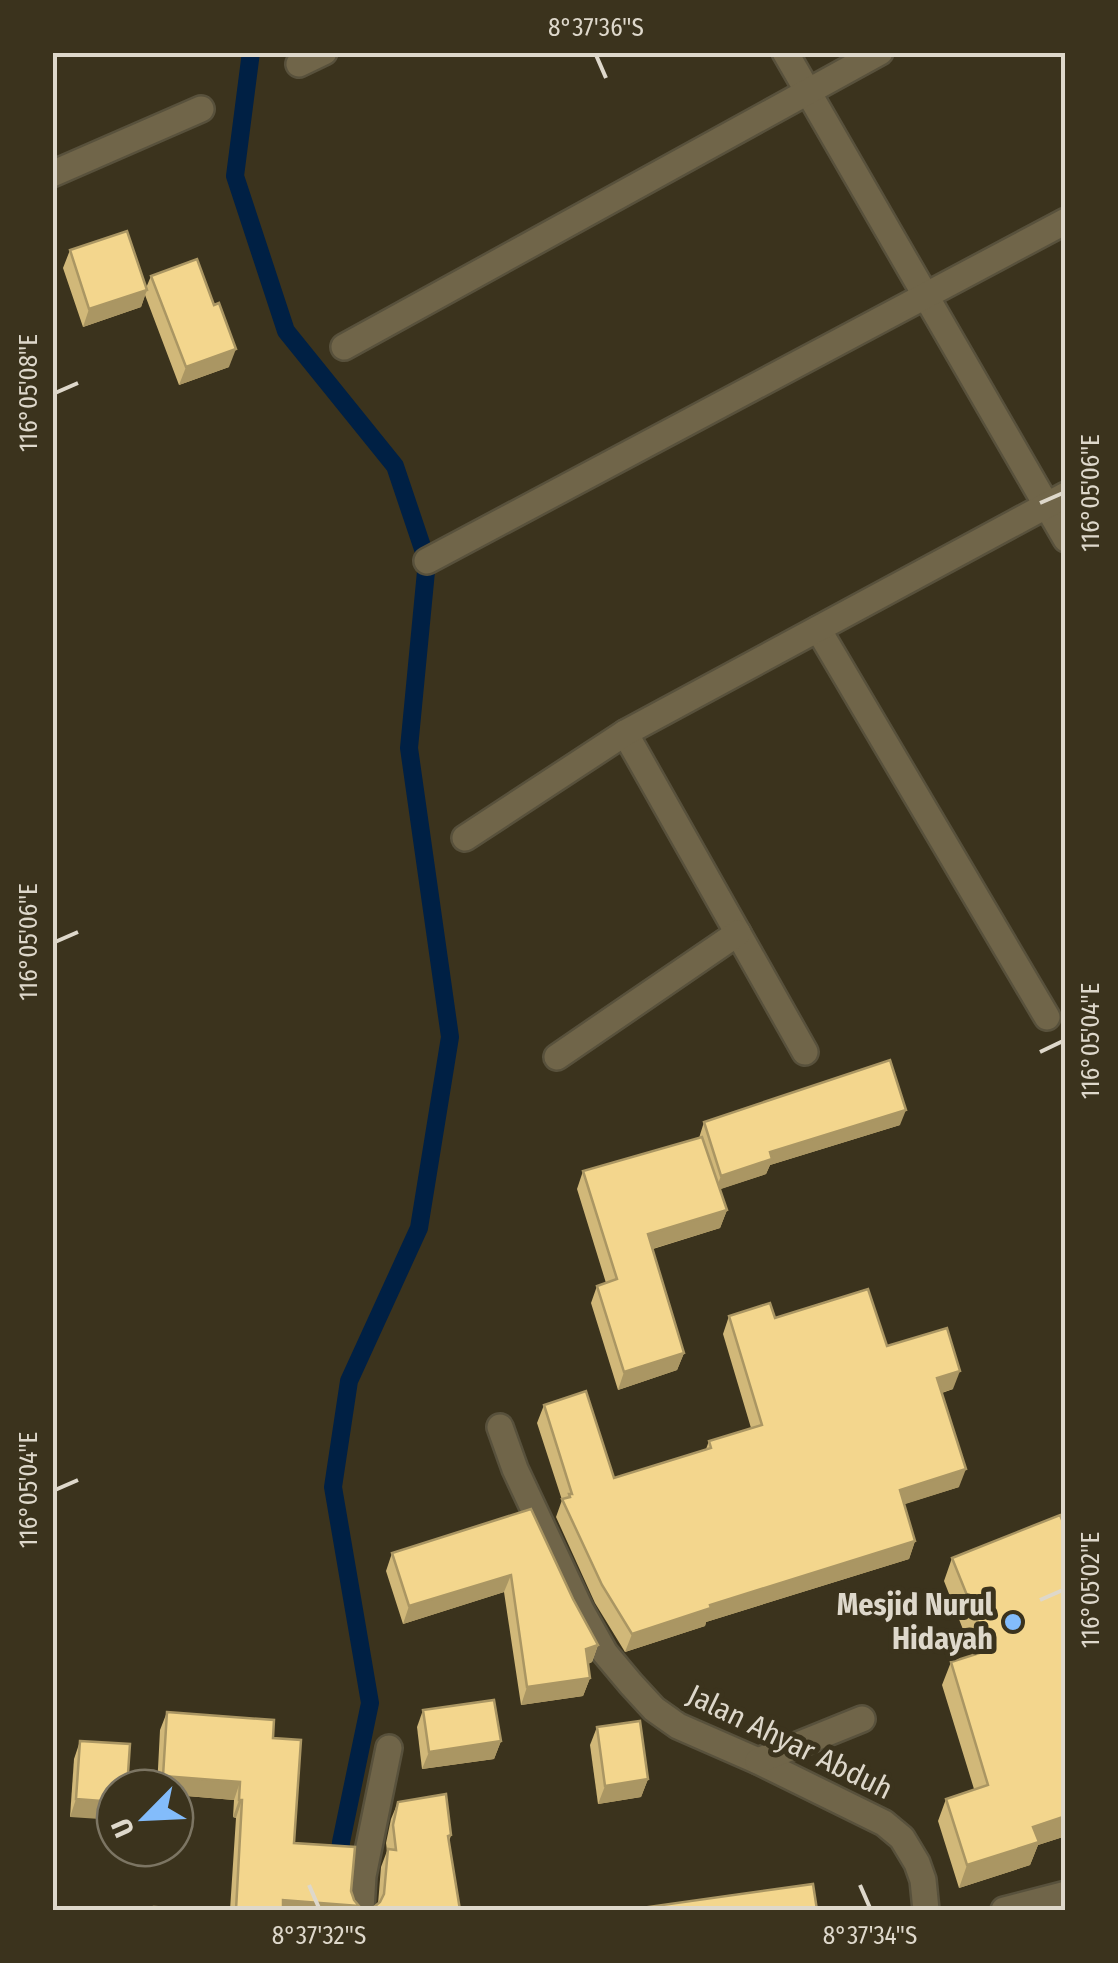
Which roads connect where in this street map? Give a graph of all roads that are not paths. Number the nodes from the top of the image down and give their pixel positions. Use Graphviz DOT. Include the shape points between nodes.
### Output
graph roads {
  1 [pos="324,52"];
  2 [pos="785,52"];
  3 [pos="880,52"];
  4 [pos="299,64"];
  5 [pos="808,92"];
  6 [pos="201,109"];
  7 [pos="52,174"];
  8 [pos="1066,221"];
  9 [pos="926,298"];
  10 [pos="344,347"];
  11 [pos="1056,500"];
  12 [pos="1066,539"];
  13 [pos="427,561"];
  14 [pos="818,628"];
  15 [pos="625,734"];
  16 [pos="465,838"];
  17 [pos="738,933"];
  18 [pos="1046,1016"];
  19 [pos="804,1052"];
  20 [pos="557,1057"];
  21 [pos="500,1427"];
  22 [pos="862,1719"];
  23 [pos="389,1748"];
  24 [pos="758,1761"];
  25 [pos="1066,1894"];
  26 [pos="361,1910"];
  27 [pos="926,1910"];
  28 [pos="1004,1910"];
  1 -- 4 [label="street"];
  2 -- 5 [label="street"];
  3 -- 5 [label="street"];
  5 -- 9 [label="street"];
  5 -- 10 [label="street"];
  6 -- 7 [label="street"];
  8 -- 9 [label="street"];
  9 -- 11 [label="street"];
  9 -- 13 [label="street"];
  11 -- 12 [label="street"];
  11 -- 14 [label="street"];
  14 -- 15 [label="street"];
  14 -- 18 [label="street"];
  15 -- 16 [label="street"];
  15 -- 17 [label="street"];
  17 -- 19 [label="street"];
  17 -- 20 [label="street"];
  21 -- 24 [label="street, Jalan Ahyar Abduh" via="605,1654 678,1726"];
  22 -- 24 [label="street"];
  23 -- 26 [label="street"];
  24 -- 27 [label="street, Jalan Ahyar Abduh" via="884,1822 918,1863"];
  25 -- 28 [label="street"];
}
